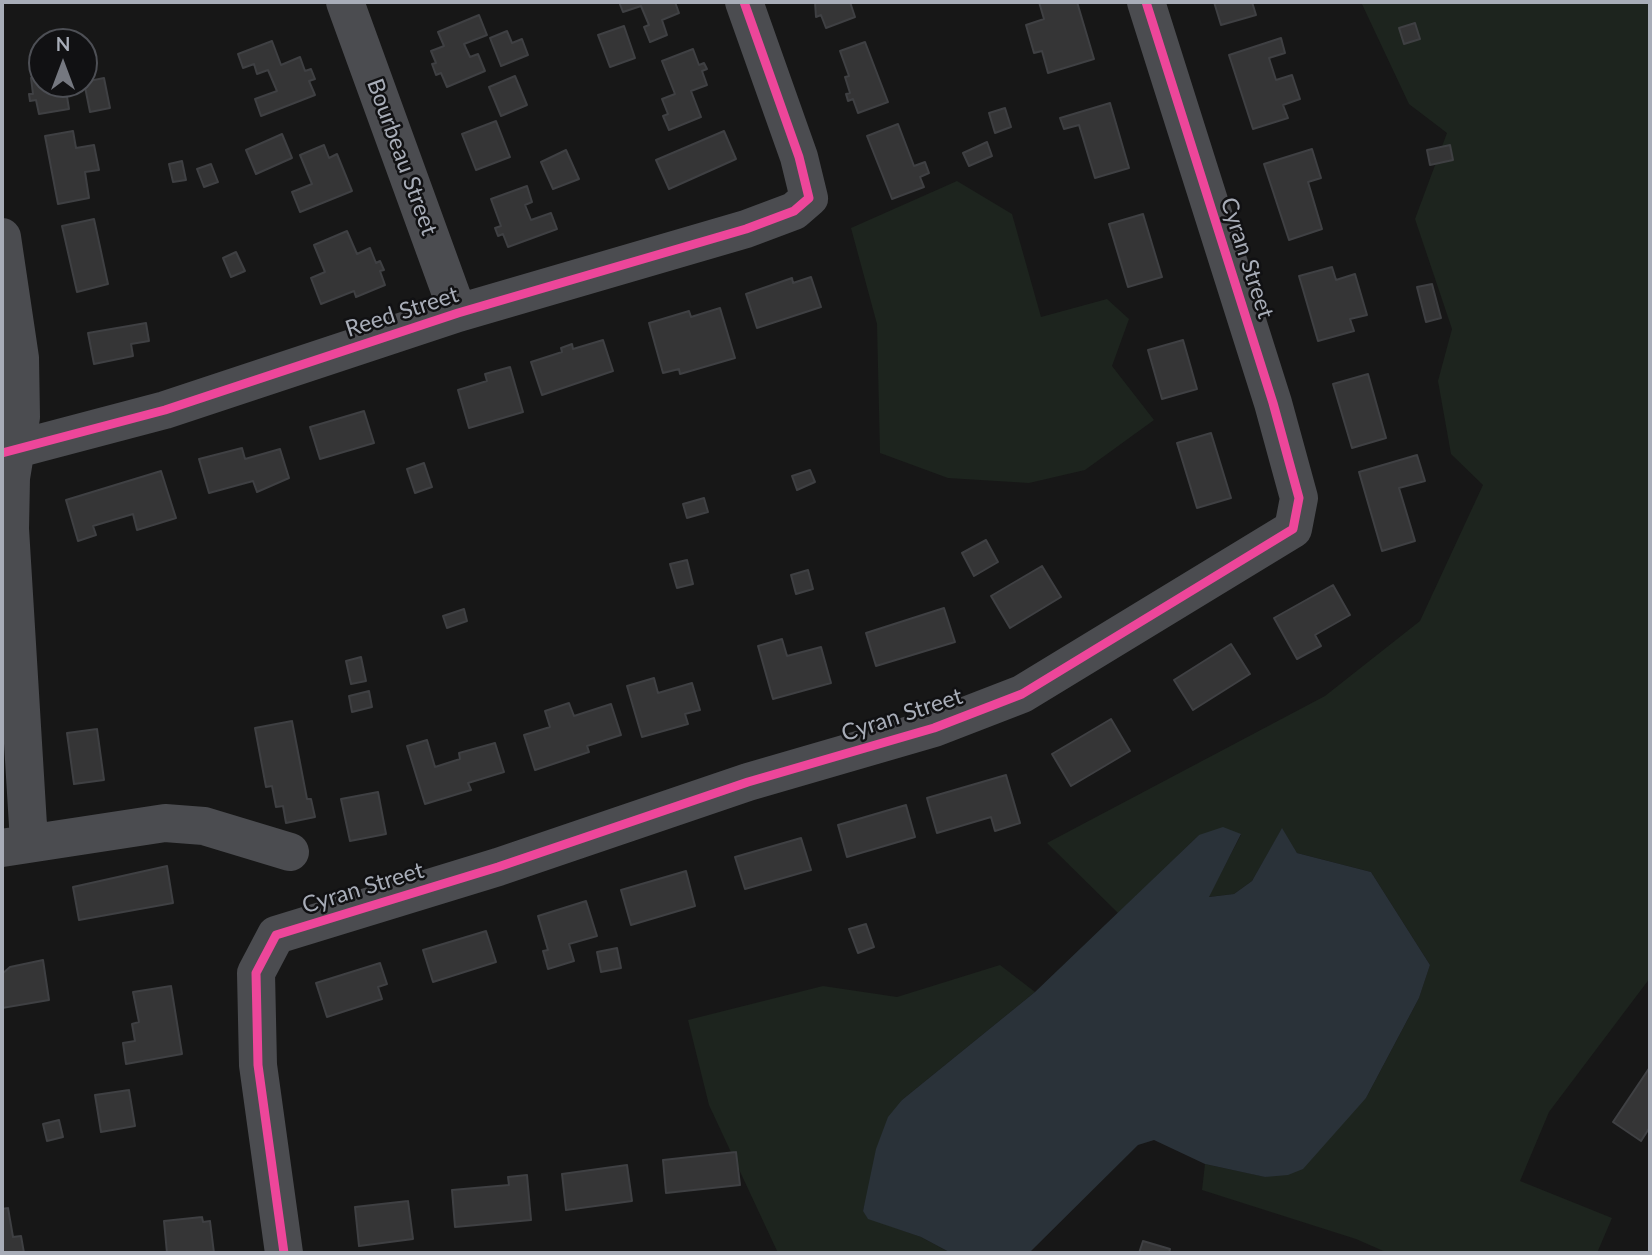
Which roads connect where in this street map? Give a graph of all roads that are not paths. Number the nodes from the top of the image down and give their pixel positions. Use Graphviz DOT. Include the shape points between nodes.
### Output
graph roads {
  1 [pos="345,2"];
  2 [pos="744,2"];
  3 [pos="1146,2"];
  4 [pos="2,237"];
  5 [pos="458,313"];
  6 [pos="9,451"];
  7 [pos="15,845"];
  8 [pos="290,852"];
  9 [pos="284,1253"];
  1 -- 5 [label="street, Bourbeau Street"];
  2 -- 5 [label="street, Reed Street" via="810,198 794,211 746,229"];
  3 -- 9 [label="street, Cyran Street" via="1273,403 1299,498 1293,528 1022,694 934,727 748,782 498,867 276,935 256,974 258,1065"];
  4 -- 6 [label="street" via="20,358 21,417"];
  5 -- 6 [label="street, Reed Street" via="165,410"];
  6 -- 7 [label="street"];
  7 -- 8 [label="street" via="165,823 220,830"];
}
